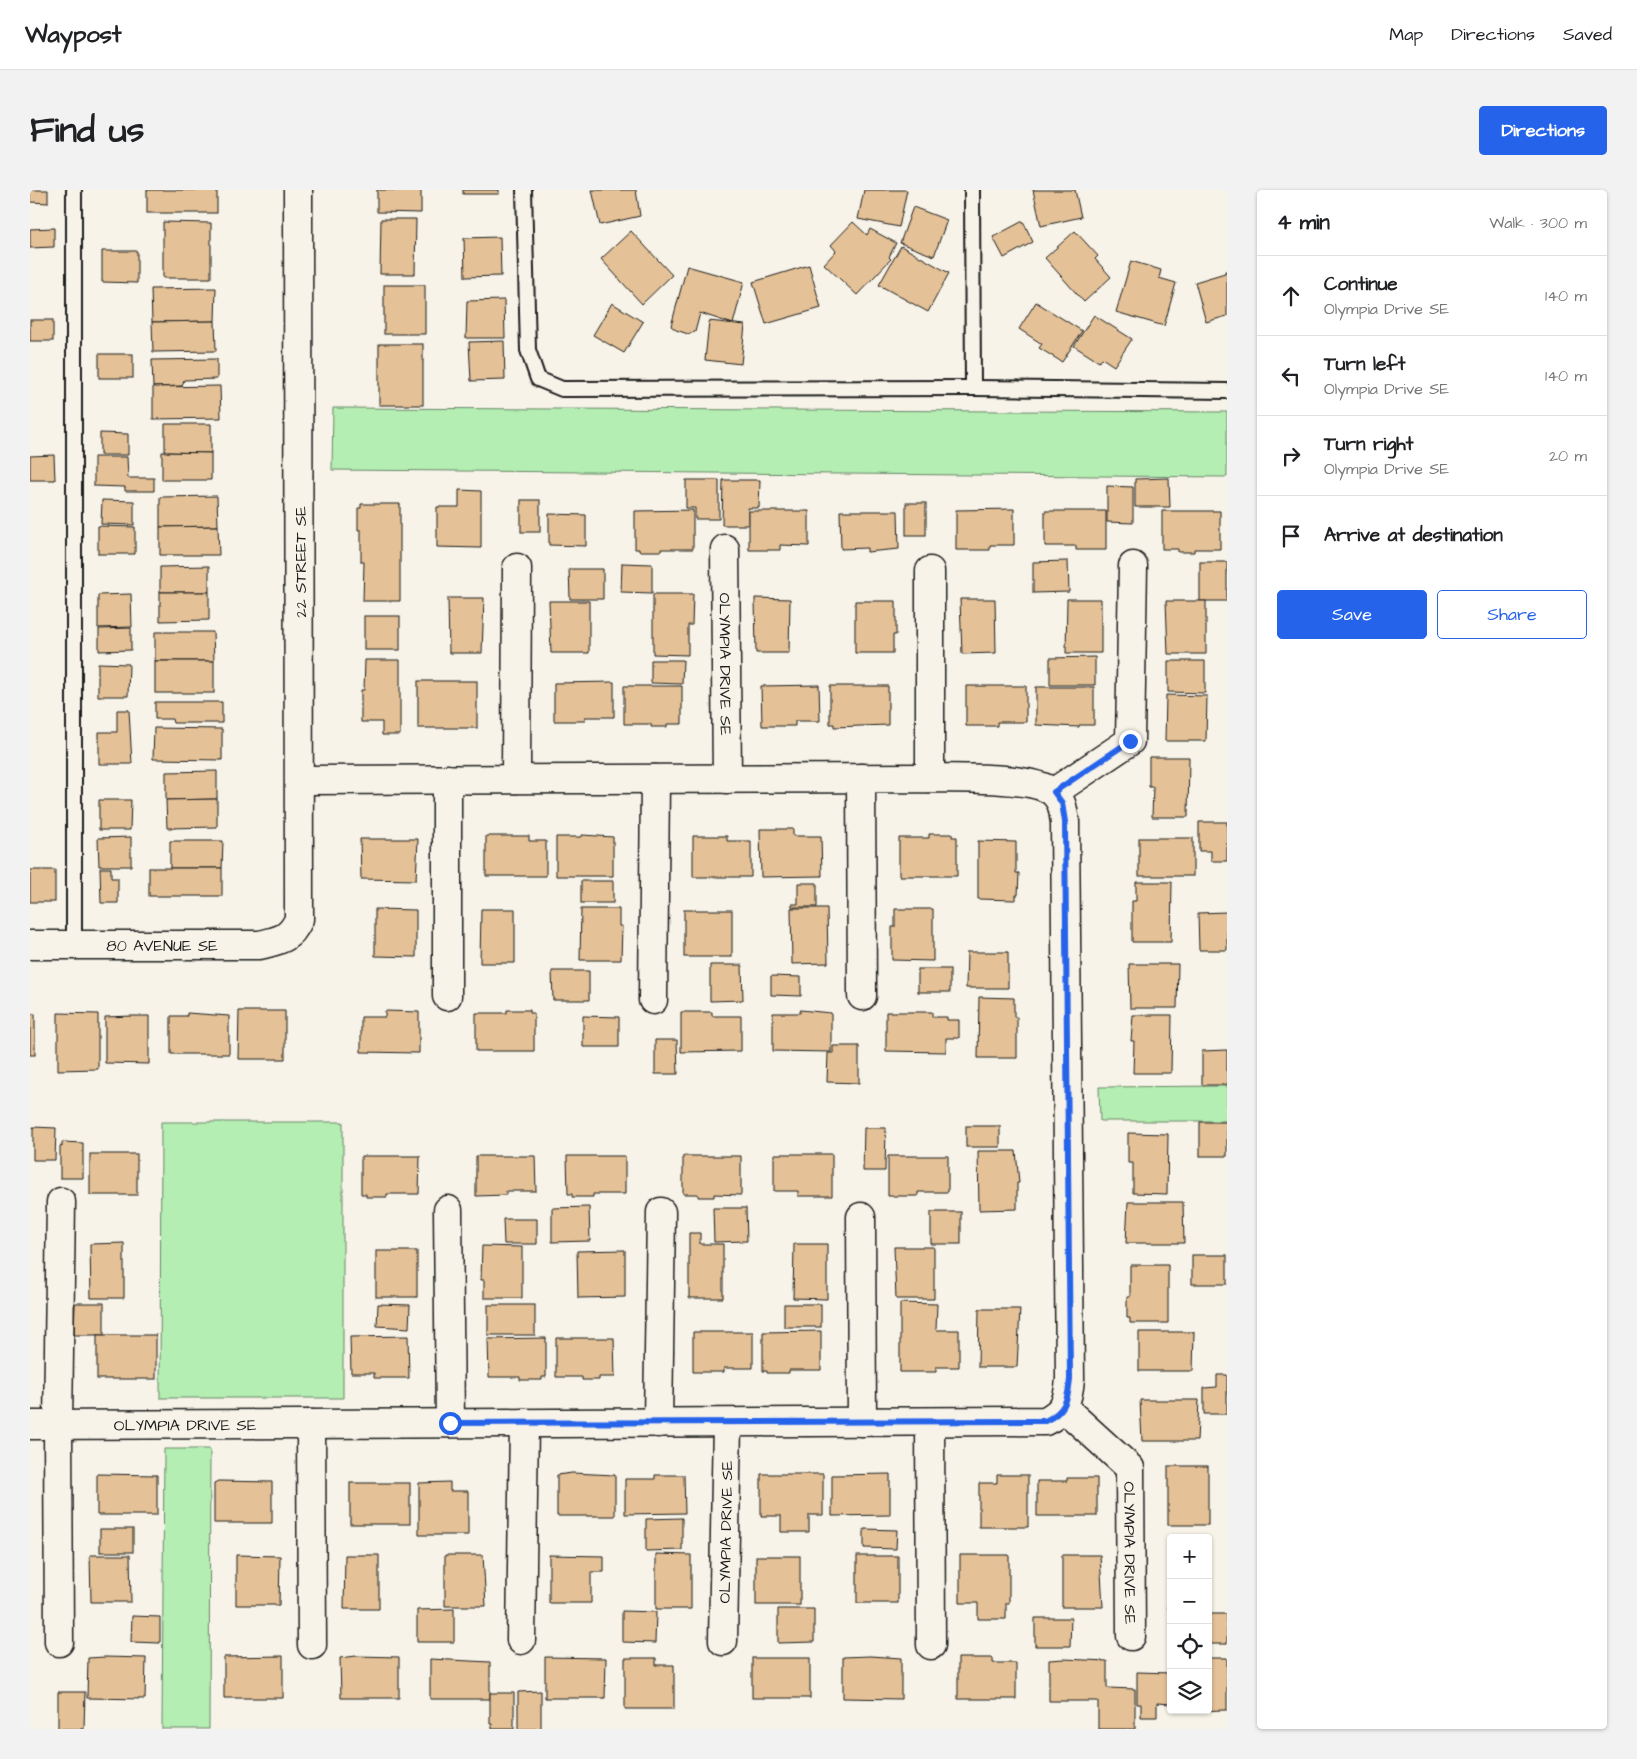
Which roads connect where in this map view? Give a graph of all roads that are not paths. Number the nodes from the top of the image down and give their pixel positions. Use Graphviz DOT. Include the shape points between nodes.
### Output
graph roads {
  1 [pos="74,190"];
  2 [pos="298,190"];
  3 [pos="524,190"];
  4 [pos="972,190"];
  5 [pos="973,388"];
  6 [pos="1227,391"];
  7 [pos="724,549"];
  8 [pos="1133,566"];
  9 [pos="517,568"];
  10 [pos="930,571"];
  11 [pos="861,778"];
  12 [pos="930,778"];
  13 [pos="447,779"];
  14 [pos="516,779"];
  15 [pos="655,779"];
  16 [pos="727,779"];
  17 [pos="301,780"];
  18 [pos="1054,792"];
  19 [pos="292,933"];
  20 [pos="30,945"];
  21 [pos="74,945"];
  22 [pos="447,996"];
  23 [pos="862,996"];
  24 [pos="653,1000"];
  25 [pos="61,1202"];
  26 [pos="448,1210"];
  27 [pos="661,1212"];
  28 [pos="861,1217"];
  29 [pos="1064,1408"];
  30 [pos="862,1422"];
  31 [pos="930,1422"];
  32 [pos="450,1423"];
  33 [pos="524,1423"];
  34 [pos="658,1423"];
  35 [pos="727,1423"];
  36 [pos="312,1424"];
  37 [pos="30,1425"];
  38 [pos="58,1425"];
  39 [pos="1131,1636"];
  40 [pos="521,1640"];
  41 [pos="723,1641"];
  42 [pos="59,1642"];
  43 [pos="312,1645"];
  44 [pos="931,1645"];
  1 -- 21 [label="lane"];
  2 -- 17 [label="street, 22 STREET SE"];
  3 -- 5 [label="lane" via="528,350 538,379 562,389"];
  4 -- 5 [label="lane"];
  5 -- 6 [label="lane"];
  7 -- 16 [label="street, OLYMPIA DRIVE SE"];
  8 -- 18 [label="street" via="1130,741"];
  9 -- 14 [label="street"];
  10 -- 12 [label="street"];
  11 -- 12 [label="street"];
  11 -- 16 [label="street"];
  11 -- 23 [label="street"];
  12 -- 18 [label="street" via="1019,781 1040,784"];
  13 -- 14 [label="street"];
  13 -- 17 [label="street"];
  13 -- 22 [label="street"];
  14 -- 15 [label="street"];
  15 -- 16 [label="street"];
  15 -- 24 [label="street"];
  17 -- 19 [label="street, 22 STREET SE" via="300,919"];
  18 -- 29 [label="street" via="1062,803 1065,822 1070,1379"];
  19 -- 21 [label="street, 80 AVENUE SE" via="260,945"];
  20 -- 21 [label="street, 80 AVENUE SE"];
  25 -- 38 [label="street"];
  26 -- 32 [label="street"];
  27 -- 34 [label="street"];
  28 -- 30 [label="street"];
  29 -- 31 [label="street, OLYMPIA DRIVE SE" via="1045,1421"];
  29 -- 39 [label="street, OLYMPIA DRIVE SE" via="1130,1468"];
  30 -- 31 [label="street, OLYMPIA DRIVE SE"];
  30 -- 35 [label="street, OLYMPIA DRIVE SE"];
  31 -- 44 [label="street"];
  32 -- 33 [label="street, OLYMPIA DRIVE SE"];
  32 -- 36 [label="street, OLYMPIA DRIVE SE"];
  33 -- 34 [label="street, OLYMPIA DRIVE SE"];
  33 -- 40 [label="street"];
  34 -- 35 [label="street, OLYMPIA DRIVE SE"];
  35 -- 41 [label="street, OLYMPIA DRIVE SE"];
  36 -- 38 [label="street, OLYMPIA DRIVE SE"];
  36 -- 43 [label="street"];
  37 -- 38 [label="street, OLYMPIA DRIVE SE"];
  38 -- 42 [label="street"];
}
